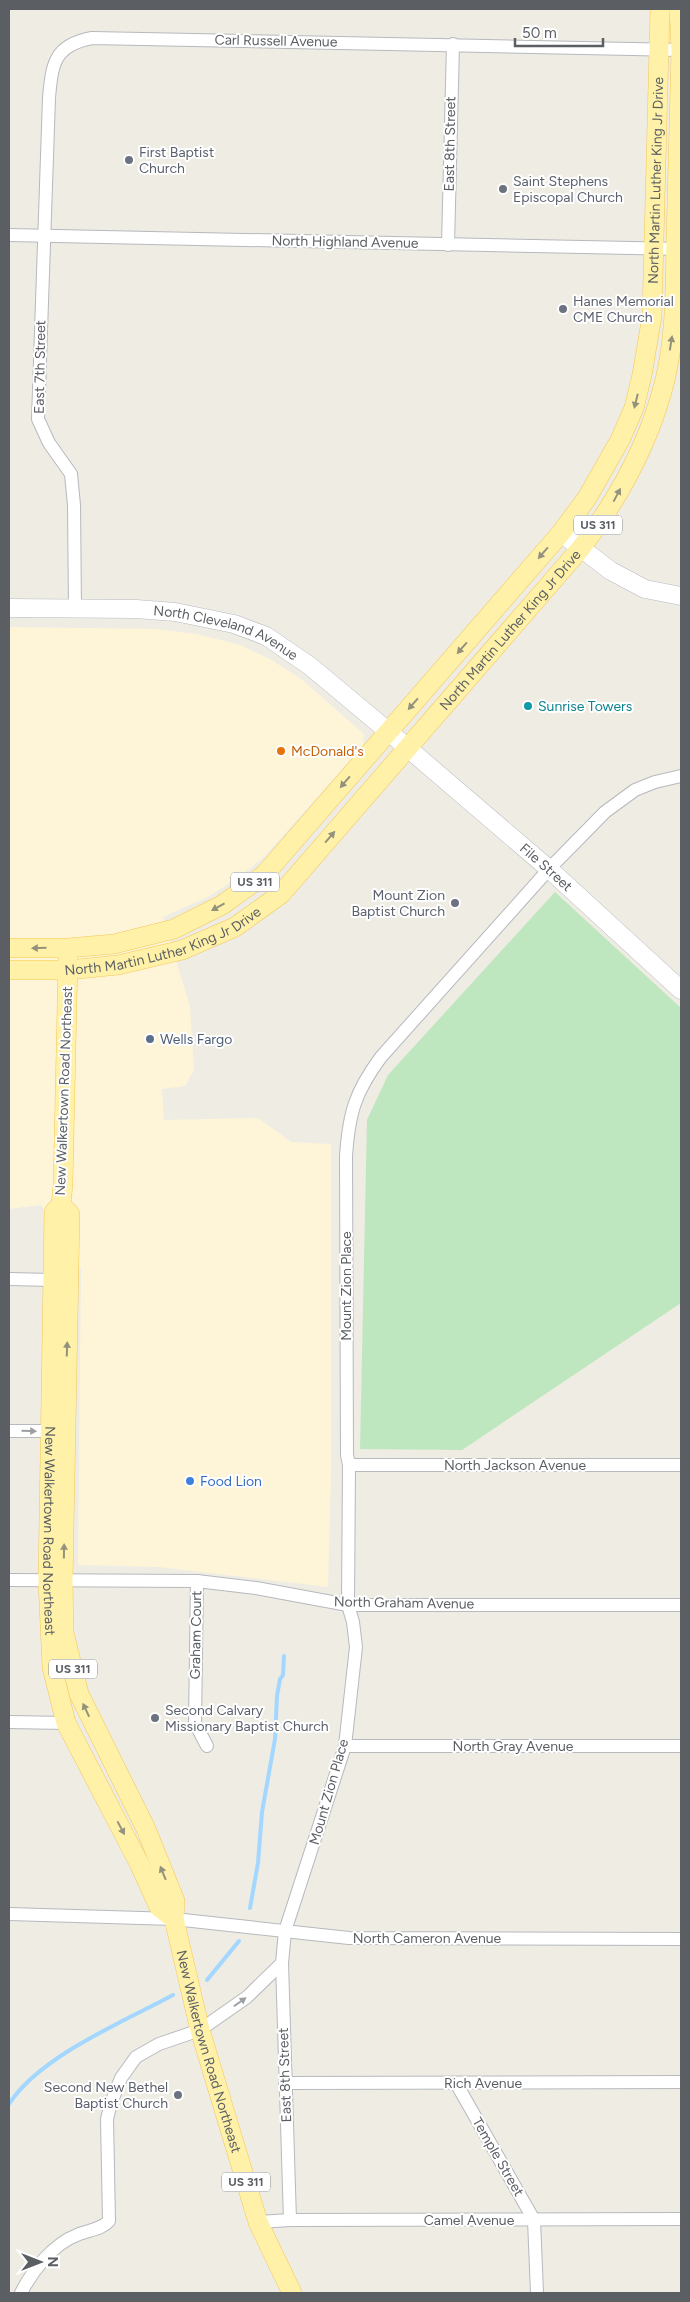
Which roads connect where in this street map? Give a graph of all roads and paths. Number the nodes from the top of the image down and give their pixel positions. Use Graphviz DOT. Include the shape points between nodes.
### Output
graph roads {
  1 [pos="660,9"];
  2 [pos="679,9"];
  3 [pos="453,44"];
  4 [pos="660,49"];
  5 [pos="681,50"];
  6 [pos="9,235"];
  7 [pos="42,235"];
  8 [pos="448,244"];
  9 [pos="655,248"];
  10 [pos="679,249"];
  11 [pos="560,533"];
  12 [pos="581,548"];
  13 [pos="681,596"];
  14 [pos="9,608"];
  15 [pos="75,609"];
  16 [pos="389,732"];
  17 [pos="408,748"];
  18 [pos="681,776"];
  19 [pos="549,869"];
  20 [pos="9,948"];
  21 [pos="68,948"];
  22 [pos="9,970"];
  23 [pos="68,970"];
  24 [pos="681,990"];
  25 [pos="61,1205"];
  26 [pos="9,1279"];
  27 [pos="53,1280"];
  28 [pos="9,1431"];
  29 [pos="50,1431"];
  30 [pos="349,1465"];
  31 [pos="681,1465"];
  32 [pos="9,1580"];
  33 [pos="56,1580"];
  34 [pos="197,1581"];
  35 [pos="348,1605"];
  36 [pos="681,1605"];
  37 [pos="9,1722"];
  38 [pos="66,1723"];
  39 [pos="207,1746"];
  40 [pos="345,1746"];
  41 [pos="681,1746"];
  42 [pos="129,1797"];
  43 [pos="9,1914"];
  44 [pos="174,1919"];
  45 [pos="285,1931"];
  46 [pos="681,1939"];
  47 [pos="282,1963"];
  48 [pos="200,2030"];
  49 [pos="681,2082"];
  50 [pos="285,2083"];
  51 [pos="456,2083"];
  52 [pos="681,2219"];
  53 [pos="290,2220"];
  54 [pos="534,2220"];
  55 [pos="258,2222"];
  56 [pos="21,2293"];
  57 [pos="292,2293"];
  58 [pos="537,2293"];
  1 -- 4 [label="main road, North Martin Luther King Jr Drive / US 311"];
  2 -- 5 [label="main road, North Martin Luther King Jr Drive / US 311"];
  3 -- 4 [label="street, Carl Russell Avenue"];
  3 -- 7 [label="street, Carl Russell Avenue" via="92,38 67,45 58,55 51,73"];
  3 -- 8 [label="street, East 8th Street"];
  4 -- 5 [label="street, Carl Russell Avenue"];
  4 -- 9 [label="main road, North Martin Luther King Jr Drive / US 311"];
  5 -- 10 [label="main road, North Martin Luther King Jr Drive / US 311"];
  6 -- 7 [label="street, North Highland Avenue"];
  7 -- 8 [label="street, North Highland Avenue"];
  7 -- 15 [label="street, East 7th Street" via="38,419 49,443 71,474"];
  8 -- 9 [label="street, North Highland Avenue"];
  9 -- 10 [label="street, North Highland Avenue"];
  9 -- 11 [label="main road, North Martin Luther King Jr Drive / US 311, one-way" via="652,316 634,408 587,498"];
  12 -- 10 [label="main road, North Martin Luther King Jr Drive / US 311, one-way" via="608,513 640,452 654,415 665,379 673,328"];
  11 -- 12 [label="street"];
  11 -- 16 [label="main road, North Martin Luther King Jr Drive / US 311, one-way"];
  12 -- 13 [label="street" via="611,571 645,589"];
  12 -- 17 [label="main road, North Martin Luther King Jr Drive / US 311"];
  14 -- 15 [label="street, North Cleveland Avenue"];
  15 -- 16 [label="street, North Cleveland Avenue" via="175,612 234,624 266,636 310,666"];
  16 -- 17 [label="street, North Cleveland Avenue"];
  16 -- 21 [label="main road, North Martin Luther King Jr Drive / US 311, one-way" via="264,875 222,906 174,929 114,944"];
  17 -- 19 [label="street, File Street"];
  23 -- 17 [label="main road, North Martin Luther King Jr Drive / US 311, one-way" via="118,965 172,952 235,927 282,894"];
  18 -- 19 [label="street, Mount Zion Place" via="655,782 621,798"];
  19 -- 24 [label="street, File Street"];
  19 -- 30 [label="street, Mount Zion Place" via="381,1057 368,1074 350,1113 345,1194"];
  21 -- 20 [label="main road, North Martin Luther King Jr Drive, one-way"];
  21 -- 23 [label="main road, New Walkertown Road Northeast / US 311"];
  22 -- 23 [label="main road, North Martin Luther King Jr Drive"];
  23 -- 25 [label="main road, New Walkertown Road Northeast / US 311"];
  25 -- 27 [label="main road, New Walkertown Road Northeast / US 311" via="54,1212"];
  33 -- 25 [label="main road, New Walkertown Road Northeast / US 311, one-way" via="70,1214"];
  26 -- 27 [label="street"];
  27 -- 29 [label="main road, New Walkertown Road Northeast / US 311"];
  28 -- 29 [label="street, one-way"];
  29 -- 33 [label="main road, New Walkertown Road Northeast / US 311"];
  30 -- 31 [label="street, North Jackson Avenue"];
  30 -- 35 [label="street, Mount Zion Place"];
  32 -- 33 [label="street, North Graham Avenue"];
  33 -- 34 [label="street, North Graham Avenue"];
  33 -- 38 [label="main road, New Walkertown Road Northeast / US 311" via="52,1667"];
  42 -- 33 [label="main road, New Walkertown Road Northeast / US 311, one-way" via="79,1694"];
  34 -- 35 [label="street, North Graham Avenue"];
  34 -- 39 [label="street, Graham Court" via="195,1722"];
  35 -- 36 [label="street, North Graham Avenue"];
  35 -- 40 [label="street, Mount Zion Place" via="356,1647"];
  37 -- 38 [label="street"];
  38 -- 42 [label="main road" via="84,1734 116,1796"];
  38 -- 44 [label="main road, New Walkertown Road Northeast / US 311, one-way" via="159,1907"];
  40 -- 41 [label="street, North Gray Avenue"];
  40 -- 45 [label="street, Mount Zion Place"];
  44 -- 42 [label="main road, New Walkertown Road Northeast / US 311, one-way" via="175,1901"];
  43 -- 44 [label="street, North Cameron Avenue"];
  44 -- 45 [label="street, North Cameron Avenue"];
  44 -- 48 [label="main road, New Walkertown Road Northeast / US 311"];
  45 -- 46 [label="street, North Cameron Avenue" via="349,1938"];
  45 -- 47 [label="street, East 8th Street"];
  48 -- 47 [label="street, one-way" via="247,1997"];
  47 -- 50 [label="street, East 8th Street"];
  48 -- 55 [label="main road, New Walkertown Road Northeast / US 311"];
  48 -- 56 [label="street" via="145,2050 129,2065 107,2119 110,2221 66,2241 35,2270"];
  49 -- 51 [label="street, Rich Avenue"];
  50 -- 51 [label="street, Rich Avenue"];
  50 -- 53 [label="street, East 8th Street"];
  51 -- 54 [label="street, Temple Street"];
  52 -- 54 [label="street, Camel Avenue"];
  53 -- 54 [label="street, Camel Avenue"];
  53 -- 55 [label="street, Camel Avenue"];
  54 -- 58 [label="street, Temple Street"];
  55 -- 57 [label="main road, New Walkertown Road Northeast / US 311"];
}
